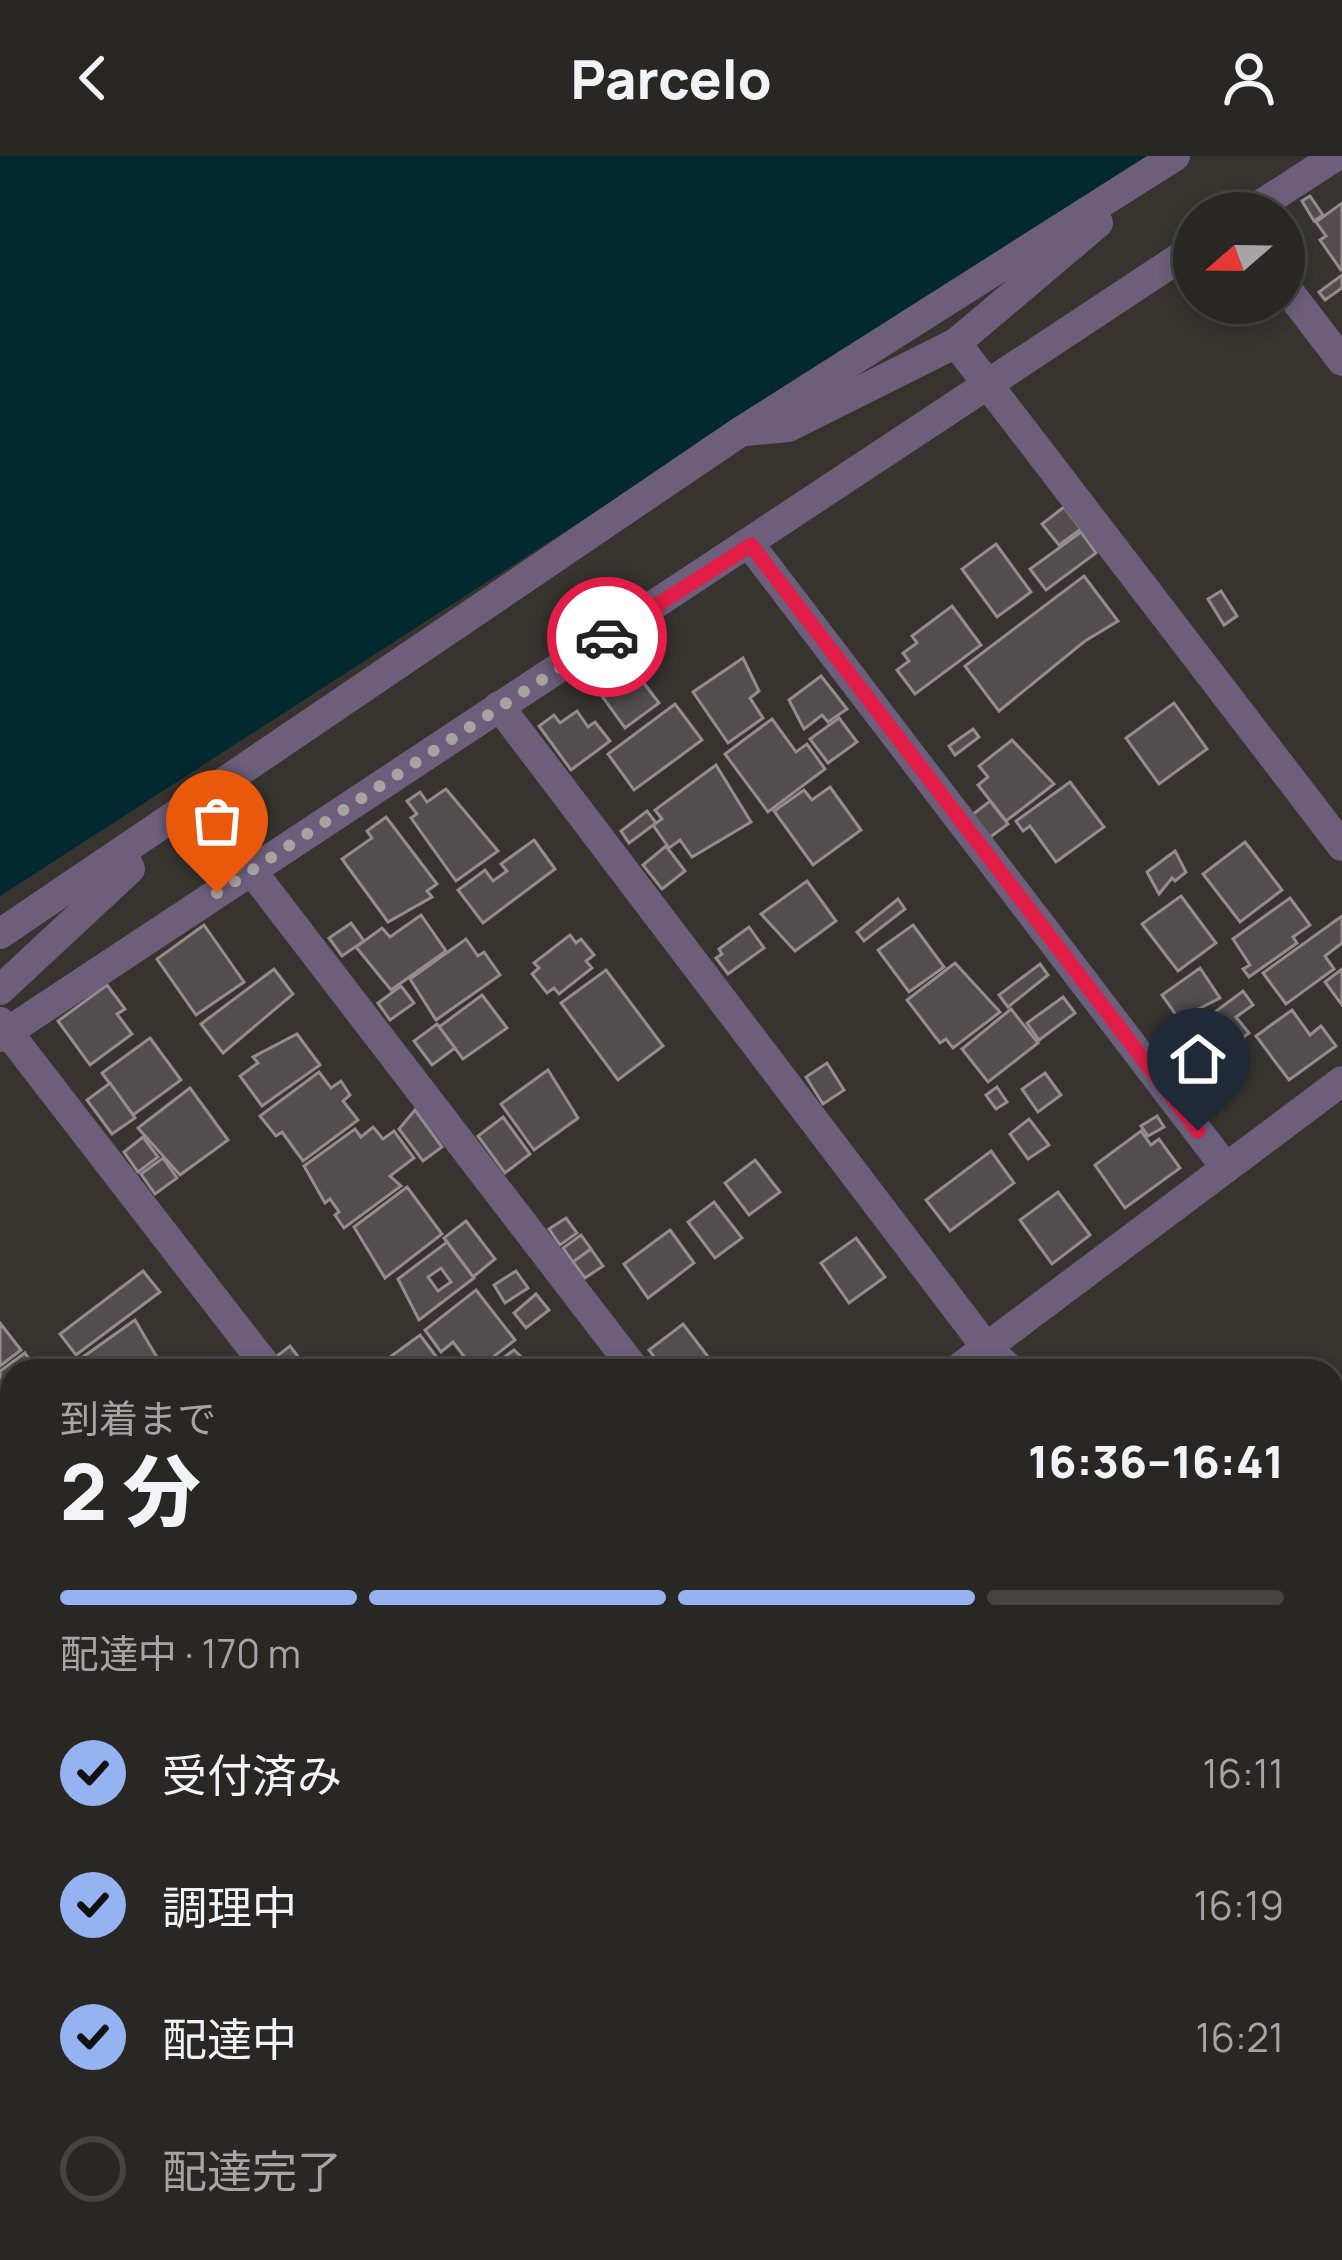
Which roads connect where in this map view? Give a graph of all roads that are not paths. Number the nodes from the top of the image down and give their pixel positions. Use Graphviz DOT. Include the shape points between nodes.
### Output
graph roads {
  1 [pos="1175,156"];
  2 [pos="1336,156"];
  3 [pos="1125,188"];
  4 [pos="1280,192"];
  5 [pos="1173,262"];
  6 [pos="1305,313"];
  7 [pos="956,343"];
  8 [pos="1342,362"];
  9 [pos="987,383"];
  10 [pos="740,432"];
  11 [pos="751,545"];
  12 [pos="499,706"];
  13 [pos="1342,846"];
  14 [pos="122,853"];
  15 [pos="251,870"];
  16 [pos="0,934"];
  17 [pos="0,990"];
  18 [pos="3,1030"];
  19 [pos="1342,1081"];
  20 [pos="1226,1168"];
  21 [pos="986,1347"];
  22 [pos="261,1359"];
  23 [pos="627,1359"];
  24 [pos="971,1359"];
  25 [pos="999,1359"];
  1 -- 3 [label="street"];
  2 -- 4 [label="street"];
  3 -- 7 [label="street" via="1096,226"];
  3 -- 10 [label="street"];
  5 -- 9 [label="street"];
  6 -- 8 [label="street"];
  7 -- 9 [label="street"];
  7 -- 10 [label="street" via="788,427"];
  9 -- 11 [label="street"];
  9 -- 13 [label="street"];
  10 -- 14 [label="street"];
  11 -- 12 [label="street"];
  11 -- 20 [label="street"];
  12 -- 15 [label="street"];
  12 -- 21 [label="street"];
  14 -- 16 [label="street"];
  14 -- 17 [label="street" via="130,869"];
  15 -- 18 [label="street"];
  15 -- 23 [label="street"];
  18 -- 22 [label="street"];
  19 -- 20 [label="street"];
  20 -- 21 [label="street"];
  21 -- 24 [label="street"];
  21 -- 25 [label="street"];
}
